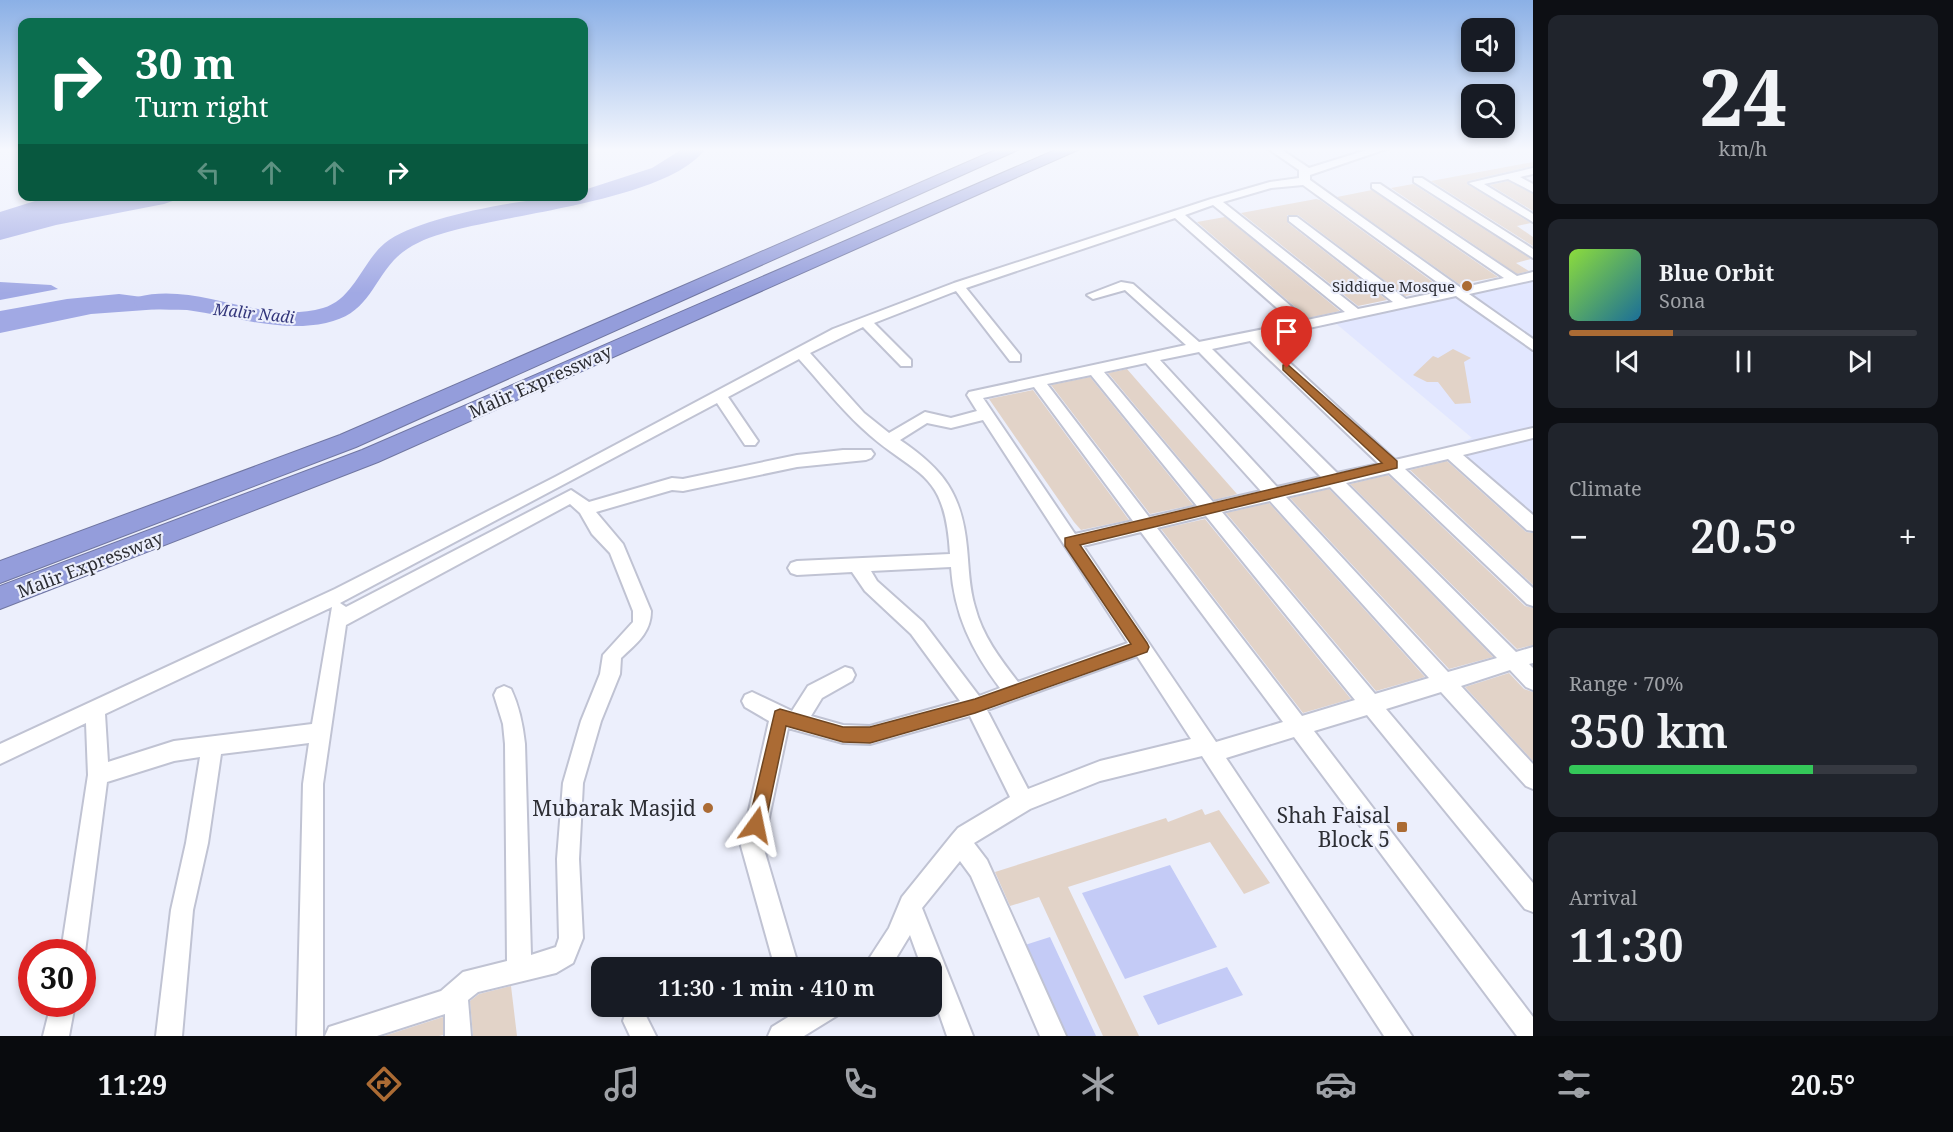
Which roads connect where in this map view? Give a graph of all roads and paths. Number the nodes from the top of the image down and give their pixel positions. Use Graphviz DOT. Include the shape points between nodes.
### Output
graph roads {
  1 [pos="904,196"];
  2 [pos="963,196"];
  3 [pos="1231,196"];
  4 [pos="1331,196"];
  5 [pos="1391,196"];
  6 [pos="1443,196"];
  7 [pos="1496,196"];
  8 [pos="1215,201"];
  9 [pos="1177,214"];
  10 [pos="1293,219"];
  11 [pos="1533,219"];
  12 [pos="1533,254"];
  13 [pos="1533,276"];
  14 [pos="1515,279"];
  15 [pos="958,286"];
  16 [pos="1458,291"];
  17 [pos="1093,295"];
  18 [pos="1403,303"];
  19 [pos="1355,313"];
  20 [pos="866,321"];
  21 [pos="1304,324"];
  22 [pos="1252,335"];
  23 [pos="1533,345"];
  24 [pos="1198,347"];
  25 [pos="800,351"];
  26 [pos="1149,357"];
  27 [pos="1015,358"];
  28 [pos="906,363"];
  29 [pos="1094,369"];
  30 [pos="1037,381"];
  31 [pos="719,395"];
  32 [pos="987,414"];
  33 [pos="1533,433"];
  34 [pos="889,440"];
  35 [pos="750,441"];
  36 [pos="1449,451"];
  37 [pos="866,454"];
  38 [pos="1392,465"];
  39 [pos="1333,479"];
  40 [pos="1273,493"];
  41 [pos="586,509"];
  42 [pos="1210,509"];
  43 [pos="1147,524"];
  44 [pos="1533,525"];
  45 [pos="1070,542"];
  46 [pos="958,560"];
  47 [pos="858,567"];
  48 [pos="797,568"];
  49 [pos="0,572"];
  50 [pos="341,594"];
  51 [pos="0,598"];
  52 [pos="1533,599"];
  53 [pos="338,620"];
  54 [pos="1141,647"];
  55 [pos="1533,655"];
  56 [pos="1513,661"];
  57 [pos="845,675"];
  58 [pos="1533,681"];
  59 [pos="1445,682"];
  60 [pos="1014,692"];
  61 [pos="504,695"];
  62 [pos="752,701"];
  63 [pos="1371,705"];
  64 [pos="975,706"];
  65 [pos="95,709"];
  66 [pos="789,719"];
  67 [pos="1300,727"];
  68 [pos="320,732"];
  69 [pos="212,746"];
  70 [pos="1210,749"];
  71 [pos="0,754"];
  72 [pos="98,775"];
  73 [pos="1533,779"];
  74 [pos="1023,801"];
  75 [pos="960,843"];
  76 [pos="1533,901"];
  77 [pos="910,905"];
  78 [pos="75,939"];
  79 [pos="785,957"];
  80 [pos="883,957"];
  81 [pos="519,970"];
  82 [pos="456,994"];
  83 [pos="60,1017"];
  84 [pos="799,1017"];
  85 [pos="56,1036"];
  86 [pos="169,1036"];
  87 [pos="310,1036"];
  88 [pos="338,1036"];
  89 [pos="458,1036"];
  90 [pos="782,1036"];
  91 [pos="960,1036"];
  92 [pos="1053,1036"];
  93 [pos="1399,1036"];
  94 [pos="1532,1036"];
  1 -- 49 [label="highway, Malir Expressway" via="348,441"];
  2 -- 51 [label="highway, Malir Expressway" via="370,456"];
  3 -- 8 [label="street"];
  4 -- 16 [label="street"];
  5 -- 14 [label="street"];
  6 -- 12 [label="street"];
  7 -- 11 [label="street"];
  8 -- 9 [label="street"];
  8 -- 19 [label="street"];
  9 -- 15 [label="street"];
  9 -- 21 [label="street"];
  10 -- 18 [label="street"];
  13 -- 14 [label="street"];
  14 -- 16 [label="street"];
  15 -- 20 [label="street"];
  15 -- 27 [label="street"];
  16 -- 18 [label="street"];
  16 -- 23 [label="street"];
  17 -- 24 [label="street" via="1129,287"];
  18 -- 19 [label="street"];
  19 -- 21 [label="street"];
  20 -- 25 [label="street"];
  20 -- 28 [label="street"];
  21 -- 22 [label="street"];
  22 -- 24 [label="street"];
  22 -- 38 [label="street"];
  24 -- 26 [label="street"];
  24 -- 39 [label="street"];
  25 -- 31 [label="street"];
  25 -- 34 [label="street" via="851,408"];
  26 -- 29 [label="street"];
  26 -- 40 [label="street"];
  29 -- 30 [label="street"];
  29 -- 42 [label="street"];
  30 -- 32 [label="street" via="974,395"];
  30 -- 43 [label="street"];
  31 -- 35 [label="street"];
  31 -- 50 [label="street"];
  32 -- 34 [label="street" via="951,423 925,417"];
  32 -- 45 [label="street"];
  33 -- 36 [label="street"];
  34 -- 46 [label="street" via="923,464 946,494 956,527"];
  36 -- 38 [label="street"];
  36 -- 44 [label="street"];
  37 -- 41 [label="street" via="823,455 782,462 683,485 672,484"];
  38 -- 39 [label="street"];
  38 -- 52 [label="street"];
  39 -- 40 [label="street"];
  39 -- 56 [label="street"];
  40 -- 42 [label="street"];
  40 -- 59 [label="street"];
  41 -- 53 [label="street" via="574,496 564,498"];
  41 -- 81 [label="street" via="617,549 642,611 642,622 612,655 610,674 573,783 568,859 569,948 556,961"];
  42 -- 43 [label="street"];
  42 -- 63 [label="street"];
  43 -- 45 [label="street"];
  43 -- 67 [label="street"];
  45 -- 54 [label="street"];
  46 -- 47 [label="street"];
  46 -- 60 [label="street" via="965,607 985,652"];
  47 -- 48 [label="street"];
  47 -- 64 [label="street" via="871,586 916,628"];
  50 -- 53 [label="street"];
  50 -- 65 [label="street"];
  53 -- 68 [label="street"];
  54 -- 60 [label="street"];
  54 -- 70 [label="street"];
  55 -- 56 [label="street"];
  56 -- 58 [label="street"];
  56 -- 59 [label="street"];
  57 -- 66 [label="street" via="815,692"];
  59 -- 63 [label="street"];
  59 -- 73 [label="street"];
  60 -- 64 [label="street"];
  61 -- 81 [label="street" via="513,724 516,755"];
  62 -- 66 [label="street"];
  63 -- 67 [label="street"];
  63 -- 76 [label="street"];
  64 -- 66 [label="street" via="870,735 843,734"];
  64 -- 74 [label="street"];
  65 -- 71 [label="street"];
  65 -- 72 [label="street"];
  66 -- 79 [label="street" via="752,846"];
  67 -- 70 [label="street"];
  67 -- 94 [label="street"];
  68 -- 69 [label="street"];
  68 -- 87 [label="street" via="313,784"];
  69 -- 72 [label="street" via="174,752"];
  69 -- 86 [label="street" via="182,910"];
  70 -- 74 [label="street" via="1100,771"];
  70 -- 93 [label="street"];
  72 -- 78 [label="street"];
  74 -- 75 [label="street"];
  75 -- 77 [label="street"];
  75 -- 92 [label="street" via="979,868"];
  77 -- 80 [label="street" via="898,936"];
  77 -- 91 [label="street"];
  81 -- 82 [label="street" via="472,981"];
  82 -- 88 [label="street"];
  82 -- 89 [label="street"];
  83 -- 85 [label="street"];
  84 -- 90 [label="street"];
}
